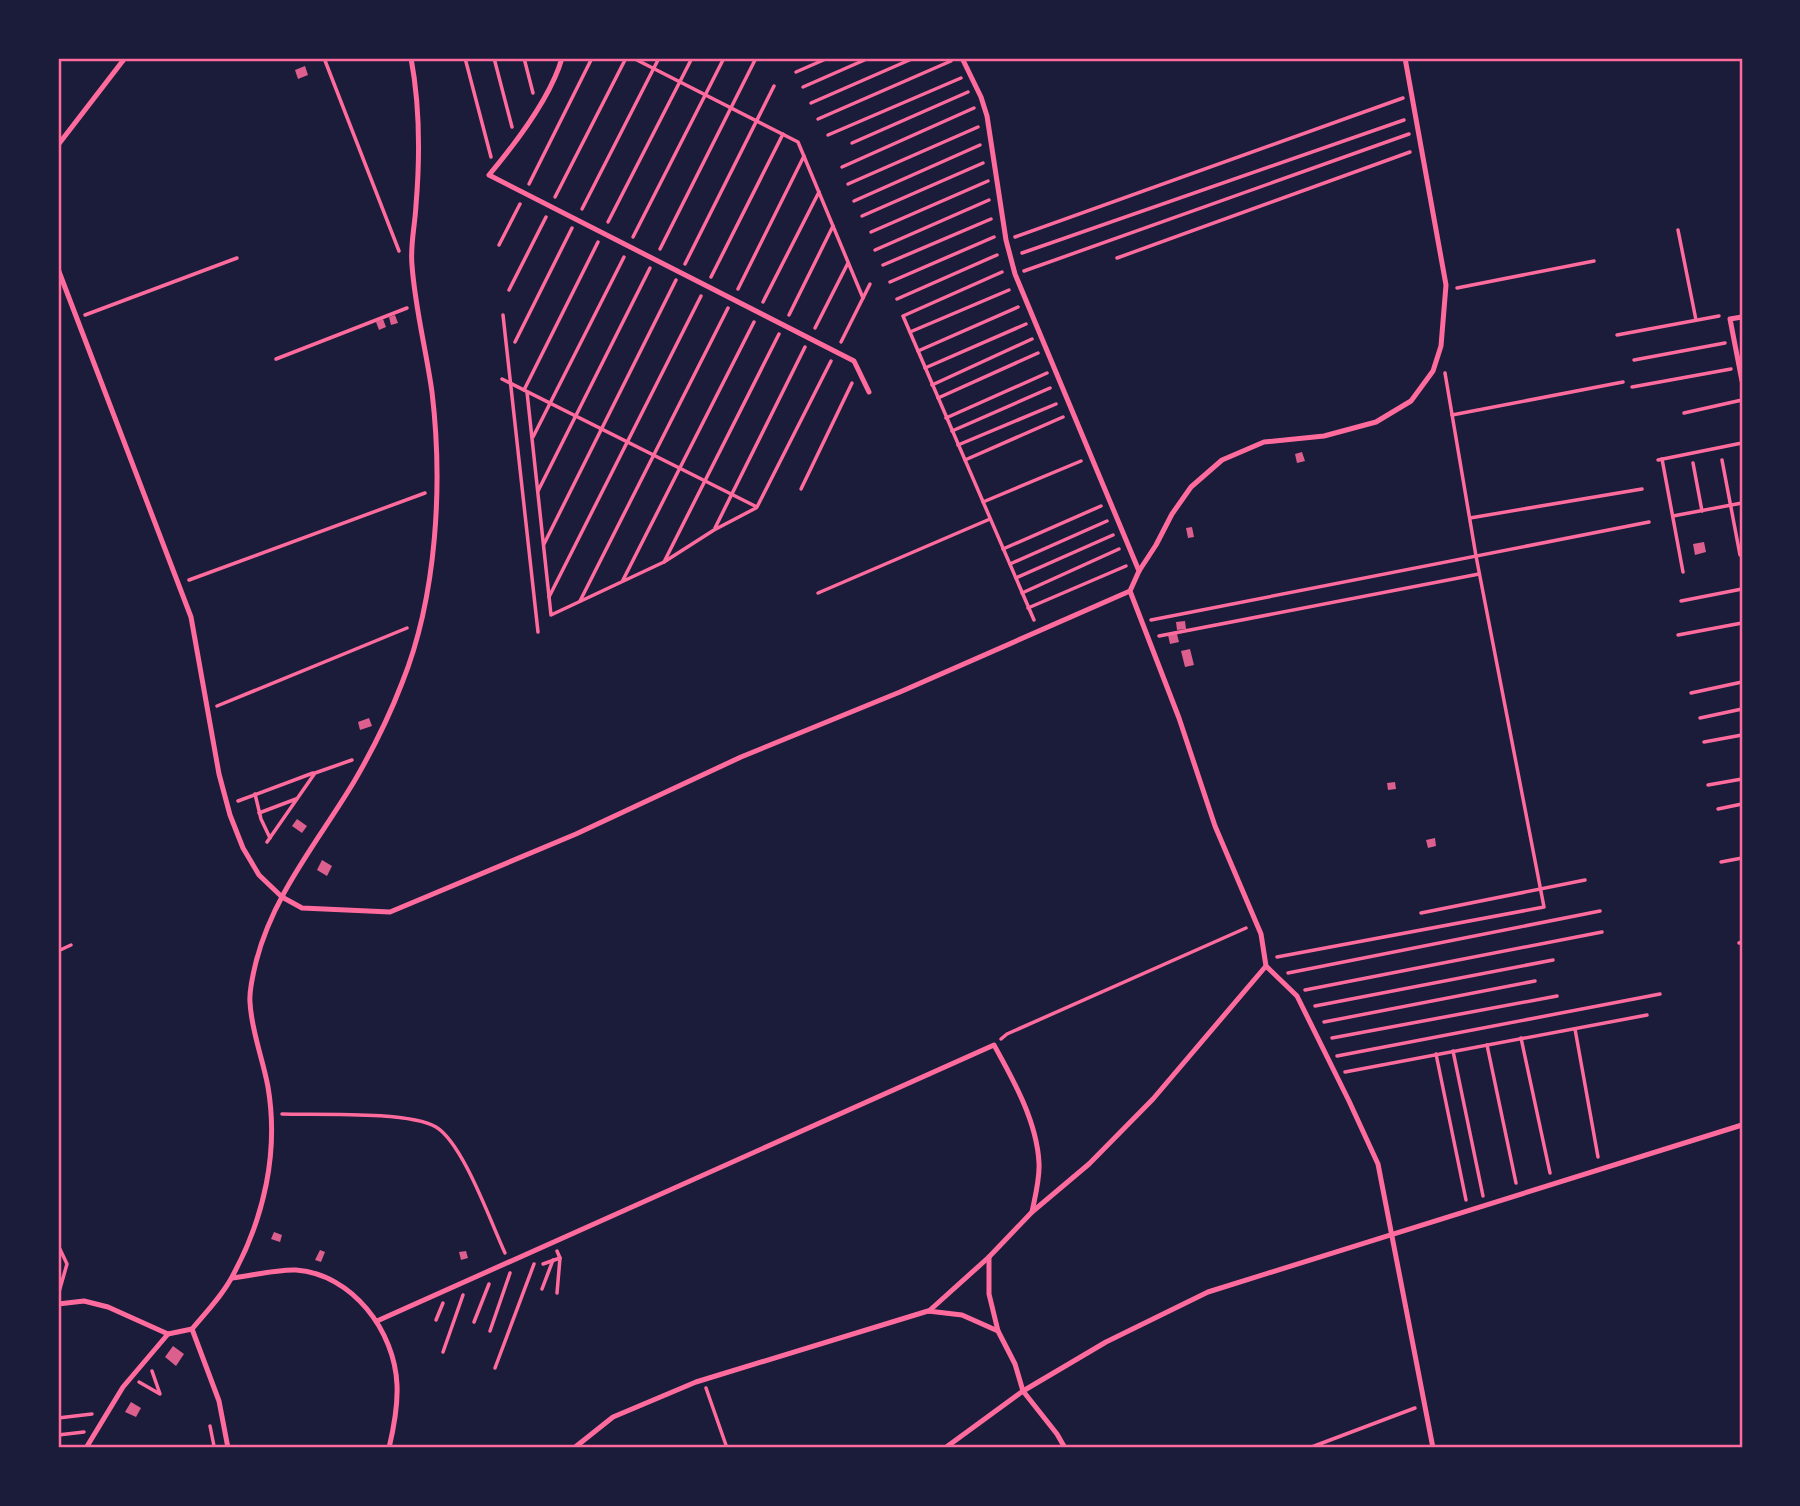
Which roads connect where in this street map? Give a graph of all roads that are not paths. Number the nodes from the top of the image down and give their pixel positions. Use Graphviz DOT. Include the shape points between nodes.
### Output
graph roads {
  1 [pos="125,58"];
  2 [pos="411,58"];
  3 [pos="562,58"];
  4 [pos="962,58"];
  5 [pos="1405,58"];
  6 [pos="58,145"];
  7 [pos="58,269"];
  8 [pos="1742,317"];
  9 [pos="1742,381"];
  10 [pos="869,392"];
  11 [pos="1139,571"];
  12 [pos="1130,591"];
  13 [pos="282,897"];
  14 [pos="1265,962"];
  15 [pos="1742,1125"];
  16 [pos="1032,1212"];
  17 [pos="1390,1236"];
  18 [pos="989,1257"];
  19 [pos="232,1278"];
  20 [pos="58,1304"];
  21 [pos="928,1311"];
  22 [pos="377,1321"];
  23 [pos="192,1329"];
  24 [pos="998,1331"];
  25 [pos="168,1334"];
  26 [pos="1023,1391"];
  27 [pos="86,1448"];
  28 [pos="228,1448"];
  29 [pos="389,1448"];
  30 [pos="574,1448"];
  31 [pos="945,1448"];
  32 [pos="1065,1448"];
  33 [pos="1433,1448"];
  1 -- 6 [label="lane"];
  2 -- 13 [label="lane" via="418,147 412,263 438,453 433,546 422,623 385,724"];
  3 -- 10 [label="lane" via="516,143 489,175 854,361"];
  4 -- 11 [label="lane" via="987,116 1015,274"];
  5 -- 11 [label="lane" via="1445,290 1441,346 1433,371 1410,401 1376,422 1324,436 1264,442 1223,460 1171,514"];
  7 -- 13 [label="lane" via="191,617 227,805 259,875"];
  8 -- 9 [label="lane" via="1730,319"];
  11 -- 12 [label="lane"];
  12 -- 13 [label="lane" via="390,912 302,908"];
  12 -- 14 [label="lane" via="1214,826 1261,934"];
  13 -- 19 [label="lane" via="259,951 249,1001 269,1089 268,1181"];
  14 -- 16 [label="lane" via="1153,1099"];
  14 -- 17 [label="lane" via="1303,1008 1378,1164"];
  15 -- 17 [label="lane"];
  16 -- 18 [label="lane"];
  16 -- 22 [label="lane" via="1040,1164 1015,1084 995,1045"];
  17 -- 26 [label="lane" via="1208,1292 1106,1342"];
  17 -- 33 [label="lane"];
  18 -- 21 [label="lane"];
  18 -- 24 [label="lane" via="989,1294"];
  19 -- 22 [label="lane" via="296,1270 326,1278 353,1293"];
  19 -- 23 [label="lane"];
  20 -- 25 [label="lane" via="84,1301 108,1307"];
  21 -- 24 [label="lane" via="962,1315"];
  21 -- 30 [label="lane" via="703,1380 613,1417"];
  22 -- 29 [label="lane" via="390,1346 397,1382 397,1415"];
  23 -- 25 [label="lane"];
  23 -- 28 [label="lane" via="219,1401"];
  24 -- 26 [label="lane"];
  25 -- 27 [label="lane" via="131,1377"];
  26 -- 31 [label="lane"];
  26 -- 32 [label="lane"];
}
